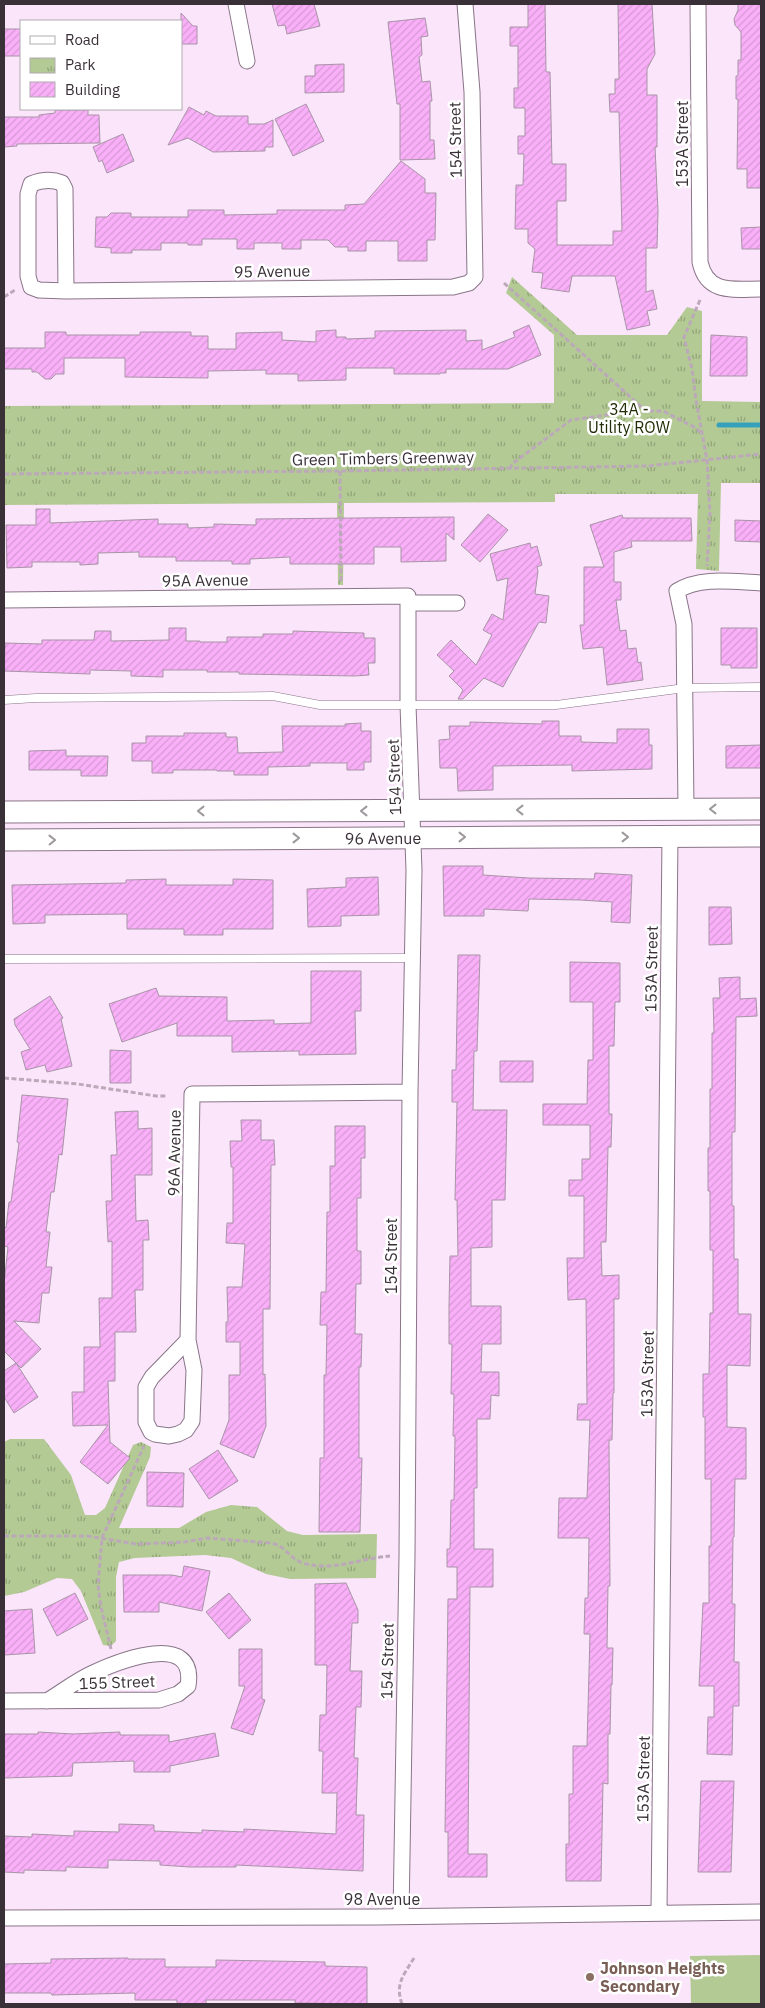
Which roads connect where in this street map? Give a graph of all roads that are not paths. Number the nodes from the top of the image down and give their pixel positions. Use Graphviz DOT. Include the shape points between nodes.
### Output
graph roads {
  1 [pos="236,4"];
  2 [pos="465,4"];
  3 [pos="698,4"];
  4 [pos="247,61"];
  5 [pos="475,277"];
  6 [pos="761,289"];
  7 [pos="66,291"];
  8 [pos="761,583"];
  9 [pos="408,599"];
  10 [pos="4,600"];
  11 [pos="457,603"];
  12 [pos="761,687"];
  13 [pos="685,688"];
  14 [pos="4,700"];
  15 [pos="408,705"];
  16 [pos="686,809"];
  17 [pos="761,809"];
  18 [pos="413,810"];
  19 [pos="4,812"];
  20 [pos="761,836"];
  21 [pos="413,837"];
  22 [pos="670,837"];
  23 [pos="4,840"];
  24 [pos="414,958"];
  25 [pos="4,960"];
  26 [pos="410,1092"];
  27 [pos="188,1340"];
  28 [pos="4,1701"];
  29 [pos="47,1701"];
  30 [pos="761,1912"];
  31 [pos="659,1913"];
  32 [pos="401,1916"];
  33 [pos="4,1918"];
  1 -- 4 [label="street"];
  2 -- 5 [label="street, 154 Street" via="472,92"];
  3 -- 6 [label="street, 153A Street" via="702,273 708,282 719,287"];
  5 -- 7 [label="street, 95 Avenue" via="468,283 453,287"];
  7 -- 7 [label="street, 95 Avenue" via="31,287 28,276 28,194 30,184 40,180 56,181 65,189"];
  8 -- 13 [label="street" via="706,582 691,584 677,591 684,624"];
  9 -- 10 [label="street, 95A Avenue"];
  9 -- 11 [label="street, 95A Avenue"];
  9 -- 15 [label="street, 154 Street"];
  12 -- 13 [label="lane"];
  13 -- 15 [label="lane" via="556,705"];
  13 -- 16 [label="street"];
  14 -- 15 [label="lane" via="273,696 320,706"];
  15 -- 18 [label="street, 154 Street"];
  17 -- 16 [label="main road, 96 Avenue, one-way"];
  16 -- 18 [label="main road, 96 Avenue, one-way"];
  18 -- 19 [label="main road, 96 Avenue, one-way"];
  18 -- 21 [label="street, 154 Street"];
  20 -- 22 [label="main road, 96 Avenue"];
  21 -- 22 [label="main road, 96 Avenue, one-way"];
  23 -- 21 [label="main road, 96 Avenue, one-way"];
  21 -- 24 [label="street, 154 Street"];
  22 -- 31 [label="street, 153A Street"];
  24 -- 25 [label="lane"];
  24 -- 26 [label="street, 154 Street"];
  26 -- 27 [label="street, 96A Avenue" via="192,1094"];
  26 -- 32 [label="street, 154 Street"];
  27 -- 27 [label="street, 96A Avenue" via="194,1370 192,1421 186,1430 178,1434 155,1434 146,1422 146,1387"];
  28 -- 29 [label="street, 155 Street"];
  29 -- 29 [label="street, 155 Street" via="91,1673 137,1657 166,1653 181,1659 190,1674 188,1686 178,1694 159,1700"];
  30 -- 31 [label="street, 98 Avenue"];
  31 -- 32 [label="street, 98 Avenue"];
  32 -- 33 [label="street, 98 Avenue"];
}
